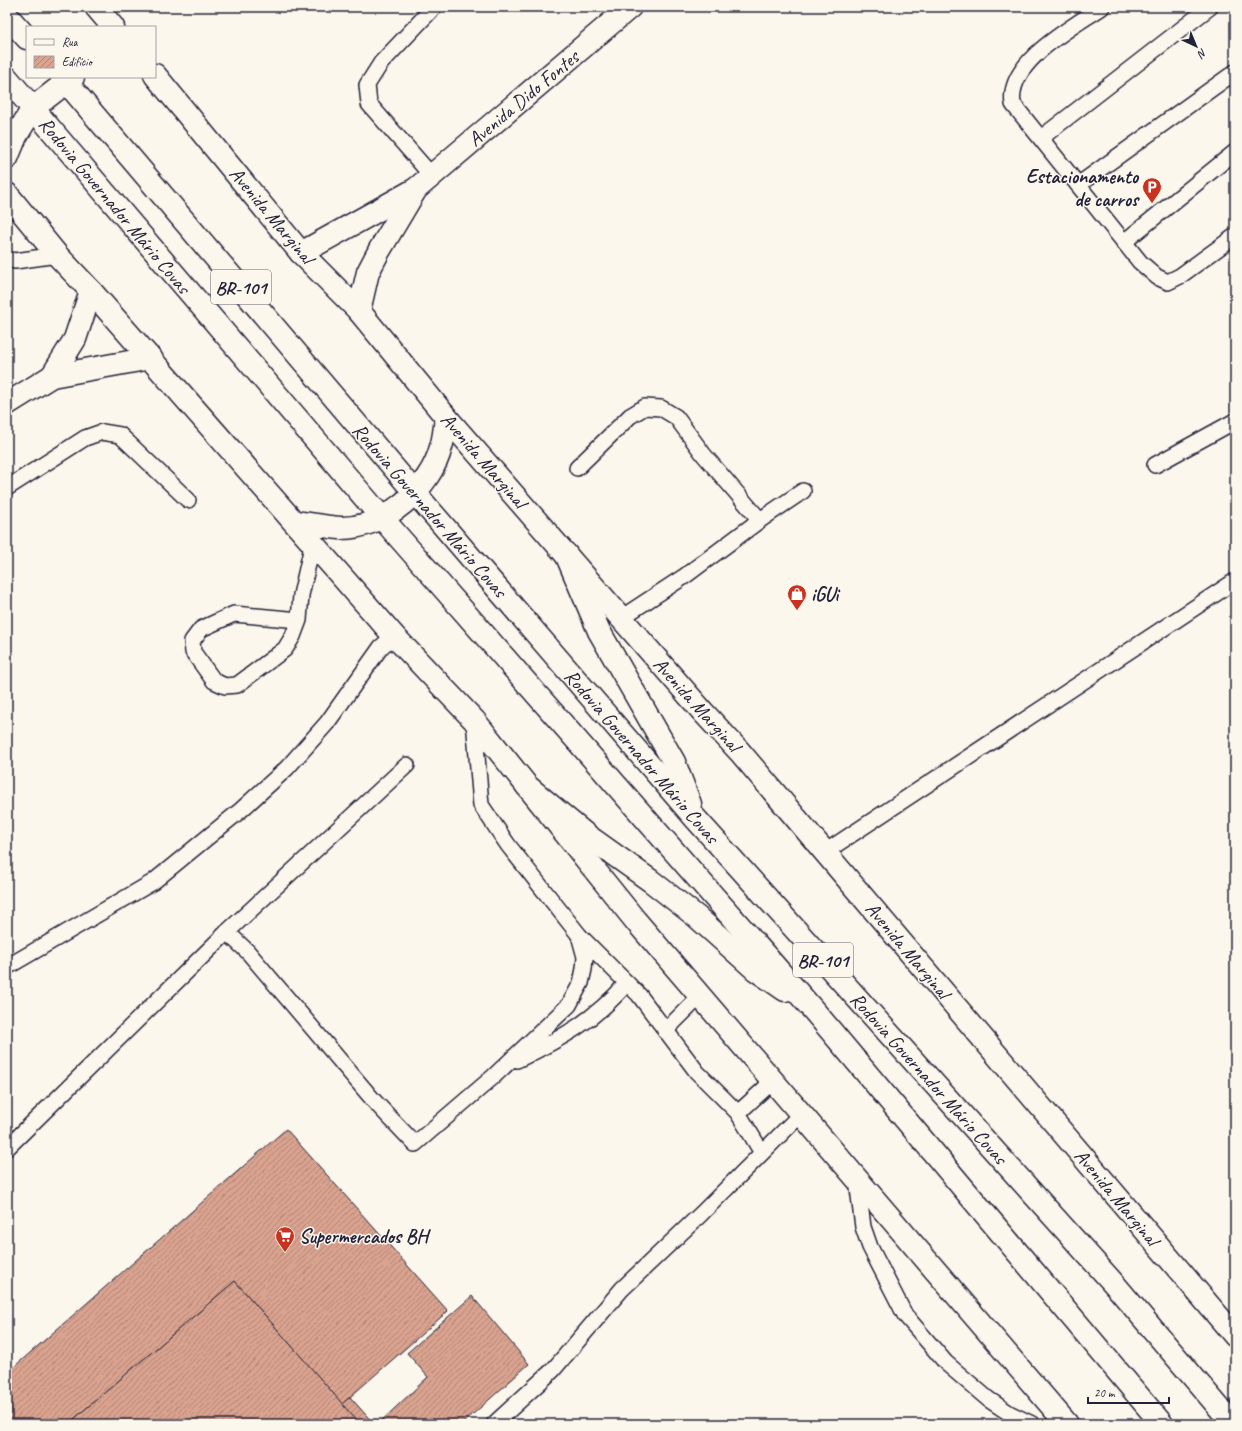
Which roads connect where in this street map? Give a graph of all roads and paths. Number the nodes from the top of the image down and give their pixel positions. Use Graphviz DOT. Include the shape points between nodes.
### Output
graph roads {
  1 [pos="96,7"];
  2 [pos="434,7"];
  3 [pos="630,7"];
  4 [pos="1102,7"];
  5 [pos="1210,7"];
  6 [pos="7,16"];
  7 [pos="112,26"];
  8 [pos="26,37"];
  9 [pos="1235,72"];
  10 [pos="156,76"];
  11 [pos="7,78"];
  12 [pos="67,78"];
  13 [pos="33,108"];
  14 [pos="1040,138"];
  15 [pos="1235,152"];
  16 [pos="7,158"];
  17 [pos="424,182"];
  18 [pos="1078,185"];
  19 [pos="7,194"];
  20 [pos="1235,236"];
  21 [pos="1124,242"];
  22 [pos="301,253"];
  23 [pos="57,254"];
  24 [pos="7,259"];
  25 [pos="92,291"];
  26 [pos="359,311"];
  27 [pos="151,358"];
  28 [pos="52,376"];
  29 [pos="7,404"];
  30 [pos="446,417"];
  31 [pos="1235,421"];
  32 [pos="1155,465"];
  33 [pos="577,468"];
  34 [pos="7,488"];
  35 [pos="803,491"];
  36 [pos="415,493"];
  37 [pos="188,500"];
  38 [pos="382,518"];
  39 [pos="760,520"];
  40 [pos="294,522"];
  41 [pos="312,542"];
  42 [pos="566,554"];
  43 [pos="1235,581"];
  44 [pos="621,618"];
  45 [pos="299,620"];
  46 [pos="394,636"];
  47 [pos="474,720"];
  48 [pos="407,765"];
  49 [pos="527,786"];
  50 [pos="695,818"];
  51 [pos="825,852"];
  52 [pos="227,932"];
  53 [pos="579,935"];
  54 [pos="7,967"];
  55 [pos="627,983"];
  56 [pos="700,996"];
  57 [pos="815,1012"];
  58 [pos="665,1031"];
  59 [pos="503,1067"];
  60 [pos="773,1081"];
  61 [pos="738,1113"];
  62 [pos="801,1114"];
  63 [pos="7,1148"];
  64 [pos="761,1151"];
  65 [pos="857,1180"];
  66 [pos="1235,1336"];
  67 [pos="494,1424"];
  68 [pos="1032,1424"];
  69 [pos="1067,1424"];
  70 [pos="1162,1424"];
  71 [pos="1233,1424"];
  1 -- 7 [label="main road"];
  2 -- 17 [label="lane" via="381,63 367,85 370,104"];
  3 -- 17 [label="main road, Avenida Dido Fontes"];
  4 -- 14 [label="lane" via="1045,47 1021,71 1014,84 1011,94 1013,104"];
  5 -- 14 [label="lane"];
  6 -- 8 [label="main road"];
  9 -- 18 [label="lane"];
  10 -- 22 [label="main road, Avenida Marginal"];
  11 -- 13 [label="main road, Rodovia Governador Mário Covas / BR-101"];
  12 -- 13 [label="main road"];
  12 -- 36 [label="main road, Rodovia Governador Mário Covas / BR-101"];
  13 -- 16 [label="main road" via="16,136"];
  13 -- 38 [label="main road, Rodovia Governador Mário Covas / BR-101"];
  14 -- 18 [label="lane"];
  15 -- 21 [label="lane"];
  17 -- 22 [label="main road, Avenida Dido Fontes"];
  17 -- 26 [label="main road, Avenida Dido Fontes" via="378,251 368,272"];
  18 -- 21 [label="lane"];
  19 -- 23 [label="main road"];
  20 -- 21 [label="lane" via="1168,282 1157,278"];
  22 -- 26 [label="main road, Avenida Marginal"];
  23 -- 24 [label="lane" via="14,261"];
  23 -- 25 [label="main road"];
  25 -- 27 [label="main road"];
  25 -- 28 [label="main road" via="75,339"];
  26 -- 30 [label="main road, Avenida Marginal"];
  27 -- 28 [label="main road"];
  27 -- 40 [label="main road"];
  28 -- 29 [label="main road"];
  30 -- 36 [label="main road" via="441,448 434,466"];
  30 -- 42 [label="main road, Avenida Marginal"];
  31 -- 32 [label="lane"];
  33 -- 39 [label="lane" via="630,416 645,408 661,408 676,417 704,455"];
  34 -- 37 [label="lane" via="84,438 102,432 120,435"];
  35 -- 39 [label="lane"];
  36 -- 38 [label="main road"];
  36 -- 50 [label="main road, Rodovia Governador Mário Covas / BR-101"];
  38 -- 40 [label="main road" via="366,524 341,528"];
  38 -- 57 [label="main road, Rodovia Governador Mário Covas / BR-101"];
  39 -- 44 [label="lane" via="703,563"];
  40 -- 41 [label="main road"];
  41 -- 45 [label="lane" via="301,595"];
  41 -- 46 [label="main road"];
  42 -- 44 [label="main road, Avenida Marginal"];
  42 -- 50 [label="main road" via="599,632 674,762"];
  43 -- 51 [label="lane"];
  44 -- 51 [label="main road, Avenida Marginal"];
  45 -- 45 [label="lane" via="285,649 237,685 225,686 214,681 193,652 192,641 201,629 234,614"];
  46 -- 47 [label="main road"];
  46 -- 54 [label="lane" via="381,648 327,723 287,768 241,810 153,882"];
  47 -- 49 [label="main road"];
  47 -- 53 [label="lane" via="481,805 508,845"];
  48 -- 52 [label="lane"];
  49 -- 56 [label="main road"];
  49 -- 57 [label="main road" via="585,834 697,917 756,970"];
  50 -- 71 [label="main road, Rodovia Governador Mário Covas / BR-101" via="1116,1286"];
  51 -- 66 [label="main road, Avenida Marginal"];
  52 -- 59 [label="lane" via="248,952 375,1102 415,1144"];
  52 -- 63 [label="lane"];
  53 -- 55 [label="lane"];
  53 -- 59 [label="lane" via="584,957 581,983 568,1005"];
  55 -- 58 [label="lane"];
  55 -- 59 [label="lane" via="612,1001 575,1030"];
  56 -- 58 [label="lane"];
  56 -- 60 [label="main road"];
  57 -- 70 [label="main road, Rodovia Governador Mário Covas / BR-101"];
  58 -- 61 [label="lane" via="697,1072"];
  60 -- 61 [label="lane"];
  60 -- 62 [label="main road"];
  61 -- 64 [label="lane"];
  62 -- 64 [label="lane"];
  62 -- 65 [label="main road"];
  64 -- 67 [label="lane" via="701,1214 622,1289 553,1370"];
  65 -- 68 [label="lane" via="865,1234 876,1261 905,1315 946,1363 988,1399"];
  65 -- 69 [label="main road"];
}
